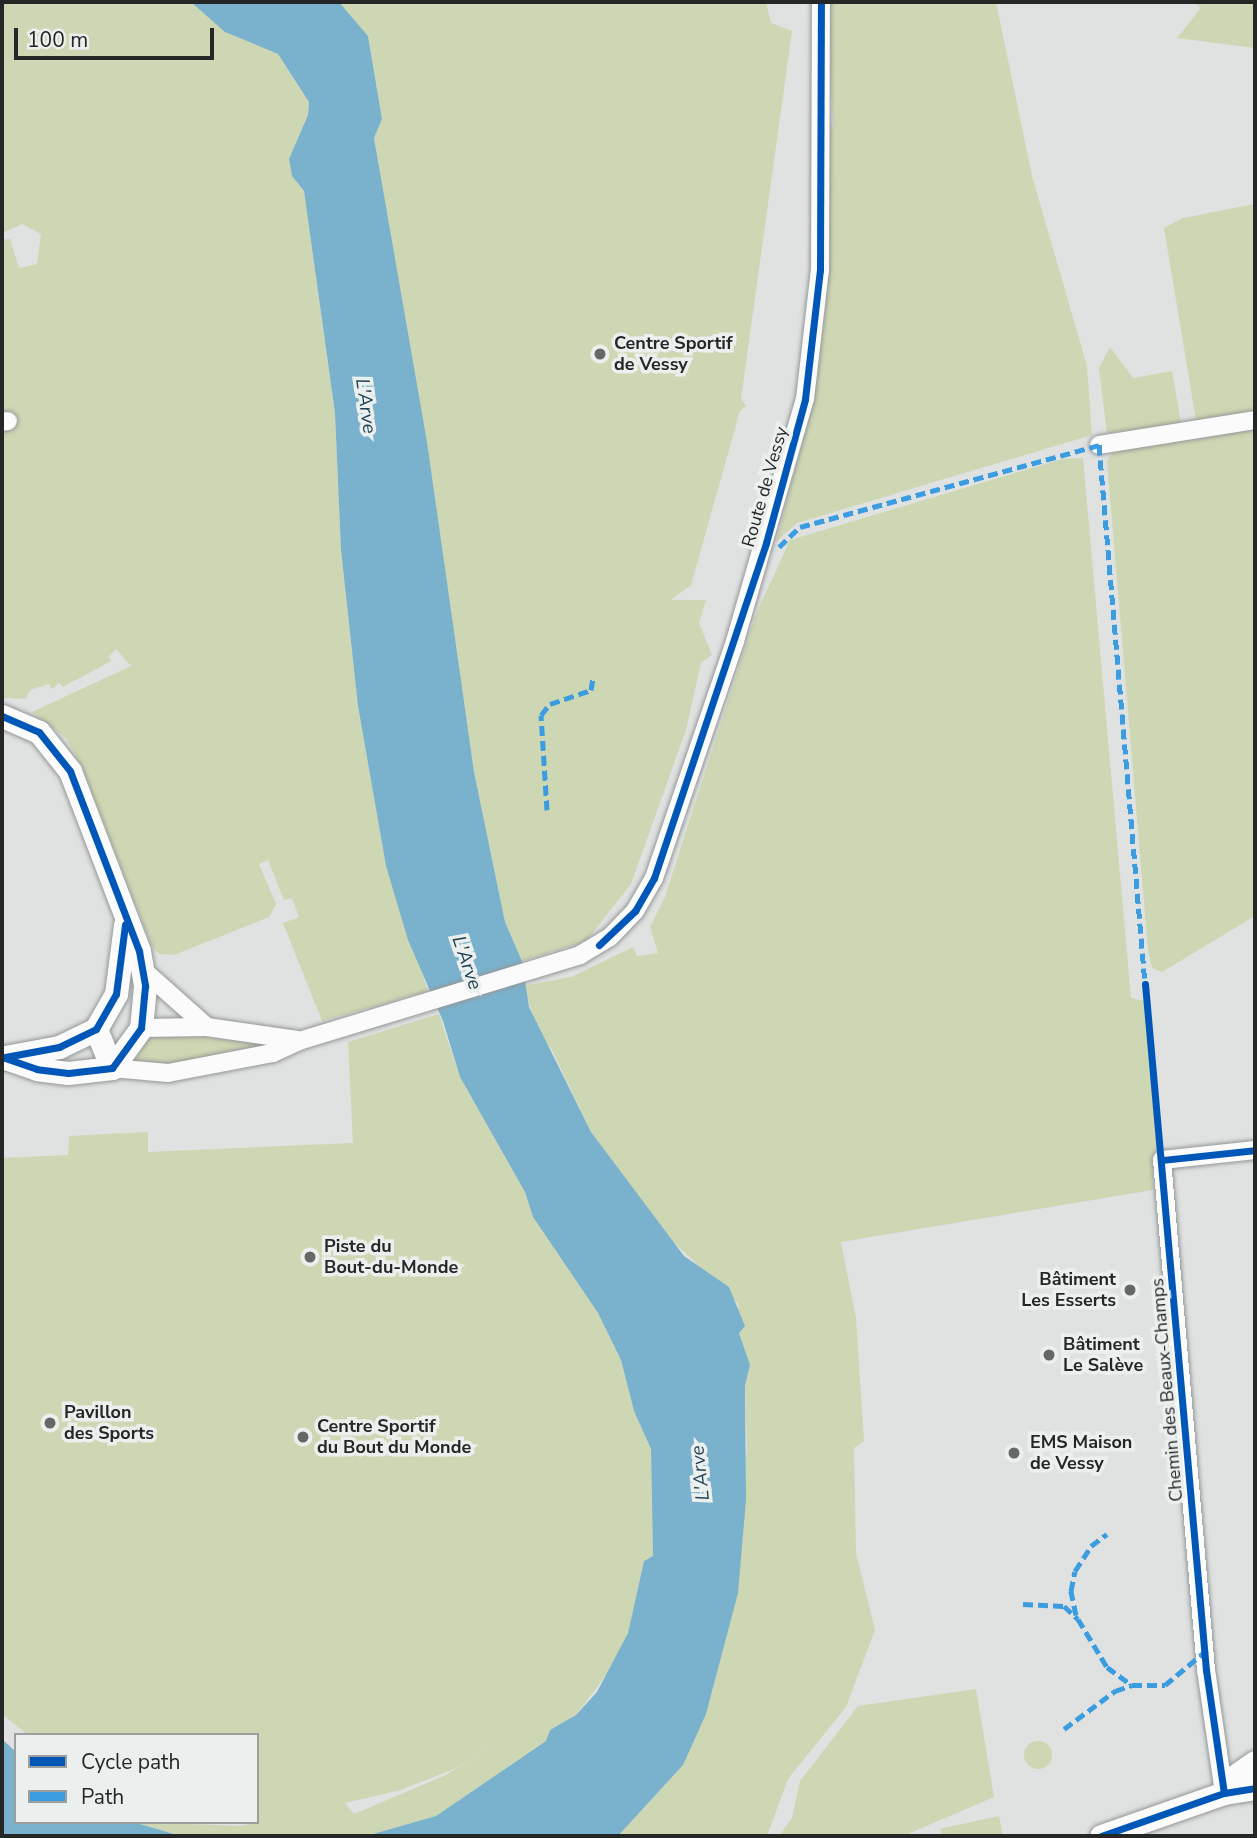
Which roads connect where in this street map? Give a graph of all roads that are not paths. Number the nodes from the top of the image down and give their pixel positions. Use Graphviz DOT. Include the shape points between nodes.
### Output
graph roads {
  1 [pos="821,2"];
  2 [pos="1255,420"];
  3 [pos="1099,445"];
  4 [pos="2,716"];
  5 [pos="125,925"];
  6 [pos="143,970"];
  7 [pos="206,1027"];
  8 [pos="141,1028"];
  9 [pos="96,1029"];
  10 [pos="299,1041"];
  11 [pos="112,1068"];
  12 [pos="1255,1150"];
  13 [pos="1255,1762"];
  14 [pos="1255,1788"];
  15 [pos="1224,1793"];
  16 [pos="1101,1836"];
  1 -- 10 [label="street, Route de Vessy" via="820,270 810,372 735,640 654,878 635,911 590,950"];
  2 -- 3 [label="street"];
  4 -- 5 [label="main road" via="39,732 64,760"];
  5 -- 6 [label="main road"];
  5 -- 9 [label="main road" via="116,994"];
  6 -- 7 [label="street"];
  6 -- 8 [label="main road"];
  7 -- 8 [label="street"];
  7 -- 10 [label="street"];
  8 -- 9 [label="main road"];
  8 -- 11 [label="main road"];
  9 -- 11 [label="main road"];
  9 -- 11 [label="main road" via="59,1047 2,1057 68,1073"];
  10 -- 11 [label="street" via="273,1053 220,1066 168,1073"];
  12 -- 15 [label="street, Chemin des Beaux-Champs" via="1162,1160 1206,1670"];
  13 -- 15 [label="main road" via="1239,1772"];
  14 -- 15 [label="main road"];
  15 -- 16 [label="main road"];
}
